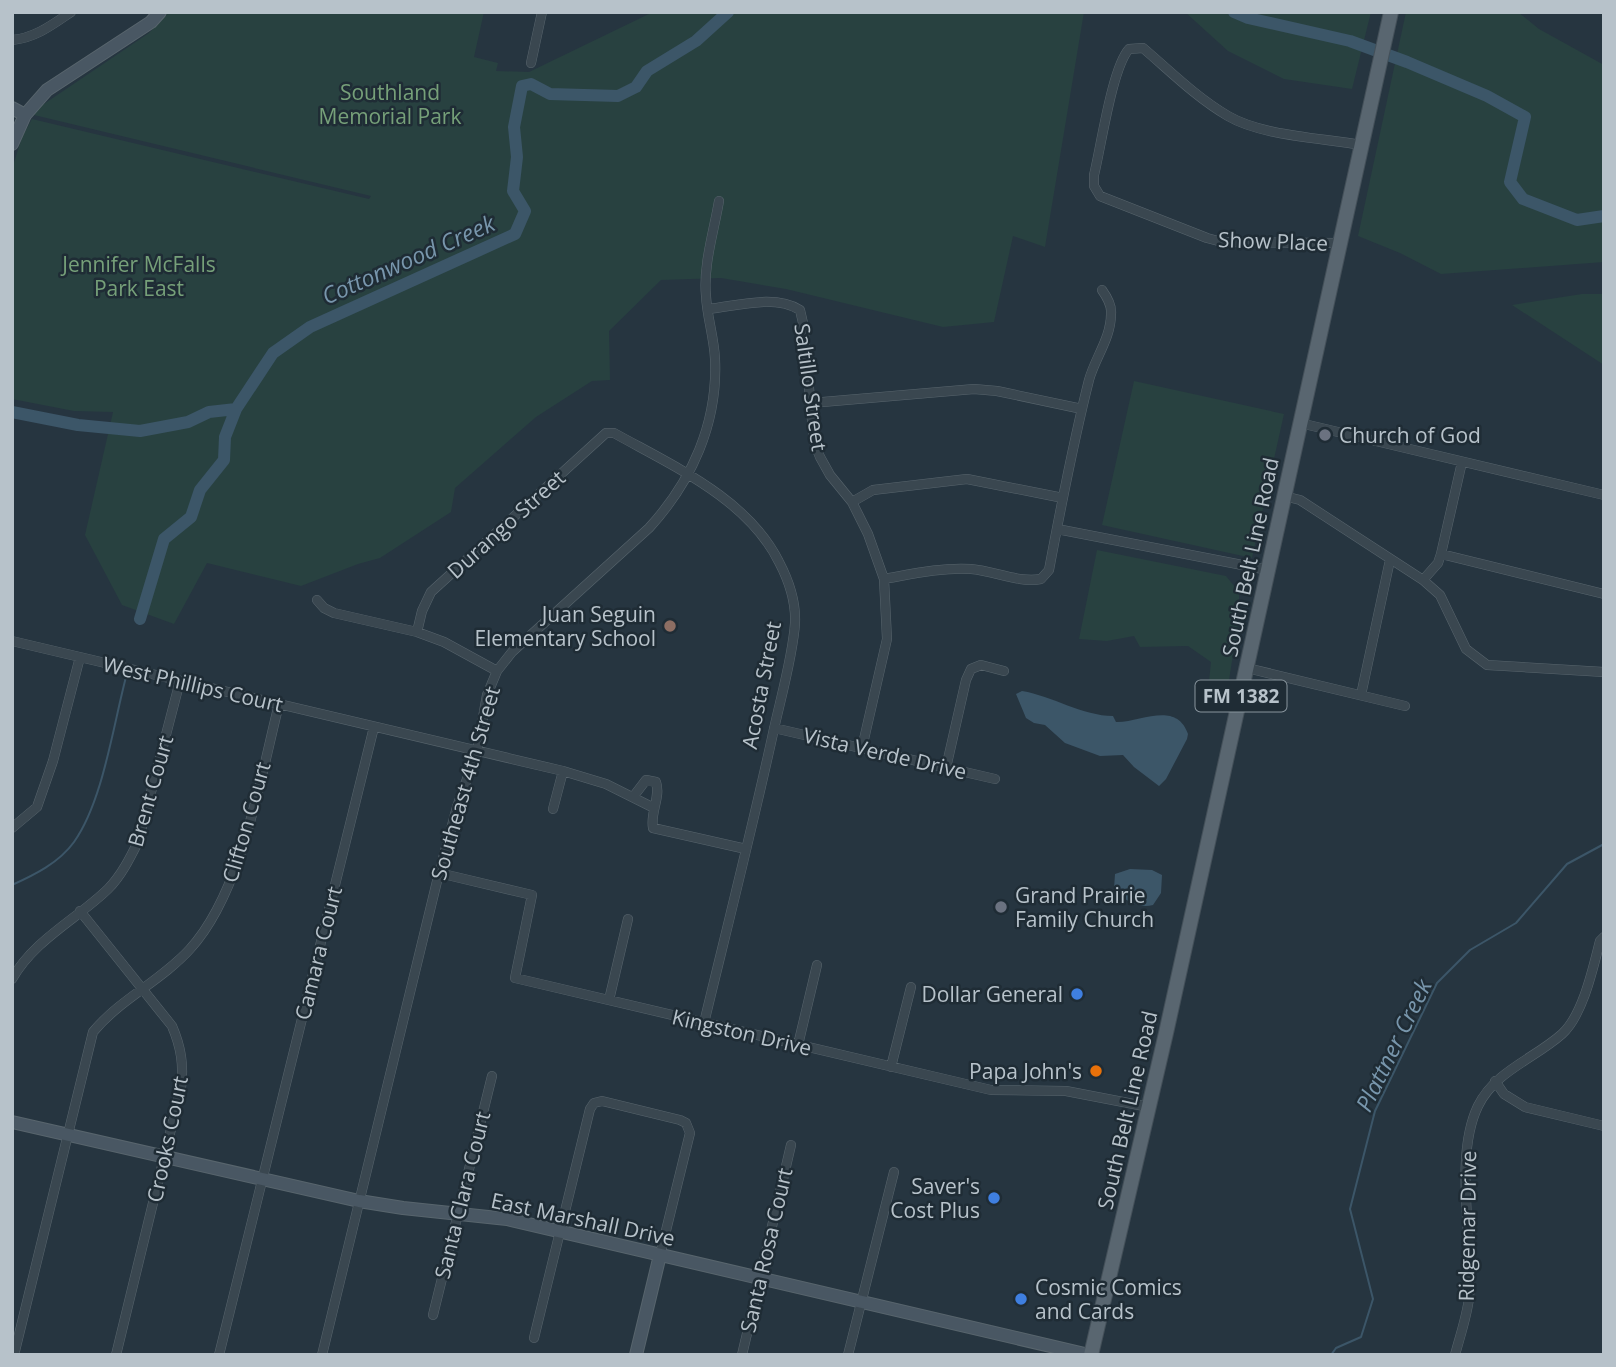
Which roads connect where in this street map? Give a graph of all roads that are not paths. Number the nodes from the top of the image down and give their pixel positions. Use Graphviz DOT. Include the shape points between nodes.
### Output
graph roads {
  1 [pos="71,12"];
  2 [pos="160,12"];
  3 [pos="542,12"];
  4 [pos="1391,12"];
  5 [pos="12,40"];
  6 [pos="531,63"];
  7 [pos="12,108"];
  8 [pos="26,115"];
  9 [pos="12,144"];
  10 [pos="1361,145"];
  11 [pos="719,201"];
  12 [pos="1340,243"];
  13 [pos="1102,290"];
  14 [pos="708,309"];
  15 [pos="811,403"];
  16 [pos="1082,409"];
  17 [pos="1300,423"];
  18 [pos="614,433"];
  19 [pos="1462,462"];
  20 [pos="689,475"];
  21 [pos="1604,495"];
  22 [pos="1284,496"];
  23 [pos="1063,498"];
  24 [pos="852,502"];
  25 [pos="1057,529"];
  26 [pos="1441,554"];
  27 [pos="1390,560"];
  28 [pos="1268,570"];
  29 [pos="884,579"];
  30 [pos="1423,580"];
  31 [pos="1604,594"];
  32 [pos="317,600"];
  33 [pos="417,632"];
  34 [pos="12,641"];
  35 [pos="80,657"];
  36 [pos="1247,668"];
  37 [pos="497,671"];
  38 [pos="1004,671"];
  39 [pos="1604,672"];
  40 [pos="180,681"];
  41 [pos="1361,695"];
  42 [pos="279,704"];
  43 [pos="1405,706"];
  44 [pos="374,727"];
  45 [pos="774,728"];
  46 [pos="862,748"];
  47 [pos="477,751"];
  48 [pos="946,768"];
  49 [pos="563,771"];
  50 [pos="995,779"];
  51 [pos="633,797"];
  52 [pos="553,808"];
  53 [pos="654,808"];
  54 [pos="12,828"];
  55 [pos="746,849"];
  56 [pos="439,873"];
  57 [pos="80,911"];
  58 [pos="628,919"];
  59 [pos="1604,937"];
  60 [pos="817,965"];
  61 [pos="12,979"];
  62 [pos="911,988"];
  63 [pos="141,990"];
  64 [pos="608,1000"];
  65 [pos="704,1023"];
  66 [pos="798,1045"];
  67 [pos="891,1067"];
  68 [pos="492,1076"];
  69 [pos="1495,1081"];
  70 [pos="1149,1107"];
  71 [pos="12,1122"];
  72 [pos="1604,1126"];
  73 [pos="66,1134"];
  74 [pos="791,1145"];
  75 [pos="165,1157"];
  76 [pos="894,1172"];
  77 [pos="262,1179"];
  78 [pos="359,1201"];
  79 [pos="457,1213"];
  80 [pos="560,1232"];
  81 [pos="660,1255"];
  82 [pos="759,1278"];
  83 [pos="861,1303"];
  84 [pos="433,1315"];
  85 [pos="534,1338"];
  86 [pos="14,1355"];
  87 [pos="116,1355"];
  88 [pos="219,1355"];
  89 [pos="322,1355"];
  90 [pos="636,1355"];
  91 [pos="742,1355"];
  92 [pos="848,1355"];
  93 [pos="1090,1355"];
  94 [pos="1455,1355"];
  1 -- 5 [label="street" via="37,34"];
  2 -- 8 [label="main road" via="151,23 47,90"];
  3 -- 6 [label="street"];
  4 -- 10 [label="main road, South Belt Line Road / FM 1382"];
  7 -- 8 [label="main road"];
  8 -- 9 [label="main road"];
  10 -- 12 [label="main road, South Belt Line Road / FM 1382"];
  10 -- 12 [label="street, Show Place" via="1248,125 1207,102 1143,48 1129,49 1116,76 1094,175 1100,196 1214,240"];
  11 -- 14 [label="street, Southeast 4th Street" via="706,272"];
  12 -- 17 [label="main road, South Belt Line Road / FM 1382"];
  13 -- 16 [label="street" via="1112,313"];
  14 -- 15 [label="street, Saltillo Street" via="774,302 800,310"];
  14 -- 20 [label="street, Southeast 4th Street" via="716,388 711,417"];
  15 -- 16 [label="street" via="974,389"];
  15 -- 24 [label="street, Saltillo Street" via="820,457"];
  16 -- 23 [label="street"];
  17 -- 19 [label="street"];
  17 -- 22 [label="main road, South Belt Line Road / FM 1382"];
  18 -- 20 [label="street, Acosta Street"];
  18 -- 33 [label="street, Durango Street" via="606,433 431,592"];
  19 -- 21 [label="street"];
  19 -- 26 [label="street"];
  20 -- 37 [label="street, Southeast 4th Street" via="649,528 512,652"];
  20 -- 45 [label="street, Acosta Street" via="762,535 792,591 795,623"];
  22 -- 27 [label="street" via="1300,500"];
  22 -- 28 [label="main road, South Belt Line Road / FM 1382"];
  23 -- 24 [label="street" via="967,479 873,490"];
  23 -- 25 [label="street"];
  24 -- 29 [label="street, Saltillo Street"];
  25 -- 28 [label="street"];
  25 -- 29 [label="street" via="1049,570 1041,579 1028,581 968,569"];
  26 -- 30 [label="street"];
  26 -- 31 [label="street"];
  27 -- 30 [label="street"];
  27 -- 41 [label="street"];
  28 -- 36 [label="main road, South Belt Line Road / FM 1382"];
  29 -- 46 [label="street, Saltillo Street" via="887,639"];
  30 -- 39 [label="street" via="1440,595 1466,649 1488,665"];
  32 -- 33 [label="street" via="334,613"];
  33 -- 37 [label="street"];
  34 -- 35 [label="street, West Phillips Court"];
  35 -- 40 [label="street, West Phillips Court"];
  35 -- 54 [label="street" via="37,807"];
  36 -- 41 [label="street"];
  36 -- 70 [label="main road, South Belt Line Road / FM 1382"];
  37 -- 47 [label="street, Southeast 4th Street" via="487,695"];
  38 -- 48 [label="street" via="981,665 971,669"];
  40 -- 42 [label="street, West Phillips Court"];
  40 -- 57 [label="street, Brent Court" via="138,842 109,888"];
  41 -- 43 [label="street"];
  42 -- 44 [label="street, West Phillips Court"];
  42 -- 63 [label="street, Clifton Court" via="230,884 190,950"];
  44 -- 47 [label="street, West Phillips Court"];
  44 -- 77 [label="street, Camara Court"];
  45 -- 46 [label="street, Vista Verde Drive"];
  45 -- 55 [label="street, Acosta Street"];
  46 -- 48 [label="street, Vista Verde Drive"];
  47 -- 49 [label="street, West Phillips Court"];
  47 -- 56 [label="street, Southeast 4th Street"];
  48 -- 50 [label="street, Vista Verde Drive"];
  49 -- 51 [label="street, West Phillips Court"];
  49 -- 52 [label="street"];
  51 -- 53 [label="street, West Phillips Court"];
  51 -- 53 [label="street" via="646,780 653,780 658,790"];
  53 -- 55 [label="street" via="653,828"];
  55 -- 65 [label="street, Acosta Street"];
  56 -- 64 [label="street, Kingston Drive" via="532,895 515,978"];
  56 -- 78 [label="street, Southeast 4th Street"];
  57 -- 61 [label="street, Brent Court" via="33,952"];
  57 -- 63 [label="street, Crooks Court"];
  58 -- 64 [label="street"];
  59 -- 69 [label="street, Ridgemar Drive" via="1585,997 1564,1032"];
  60 -- 66 [label="street"];
  62 -- 67 [label="street"];
  63 -- 73 [label="street, Clifton Court" via="93,1032"];
  63 -- 75 [label="street, Crooks Court" via="172,1026 182,1058 181,1088"];
  64 -- 65 [label="street, Kingston Drive"];
  65 -- 66 [label="street, Kingston Drive"];
  66 -- 67 [label="street, Kingston Drive"];
  67 -- 70 [label="street, Kingston Drive" via="991,1090 1066,1091"];
  68 -- 79 [label="street, Santa Clara Court"];
  69 -- 72 [label="street" via="1504,1094 1525,1107"];
  69 -- 94 [label="street, Ridgemar Drive" via="1478,1106 1467,1155 1469,1298"];
  70 -- 93 [label="main road, South Belt Line Road / FM 1382"];
  71 -- 73 [label="main road, East Marshall Drive"];
  73 -- 75 [label="main road, East Marshall Drive"];
  73 -- 86 [label="street, Clifton Court"];
  74 -- 82 [label="street, Santa Rosa Court"];
  75 -- 77 [label="main road, East Marshall Drive"];
  75 -- 87 [label="street, Crooks Court"];
  76 -- 83 [label="street"];
  77 -- 78 [label="main road, East Marshall Drive"];
  77 -- 88 [label="street, Camara Court"];
  78 -- 79 [label="main road, East Marshall Drive"];
  78 -- 89 [label="street, Southeast 4th Street"];
  79 -- 80 [label="main road, East Marshall Drive"];
  79 -- 84 [label="street, Santa Clara Court"];
  80 -- 81 [label="main road, East Marshall Drive"];
  80 -- 81 [label="street" via="590,1109 594,1102 602,1101 686,1123 690,1133"];
  80 -- 85 [label="street"];
  81 -- 82 [label="main road, East Marshall Drive"];
  81 -- 90 [label="main road"];
  82 -- 83 [label="main road, East Marshall Drive"];
  82 -- 91 [label="street, Santa Rosa Court"];
  83 -- 92 [label="street"];
  83 -- 93 [label="main road, East Marshall Drive"];
}
